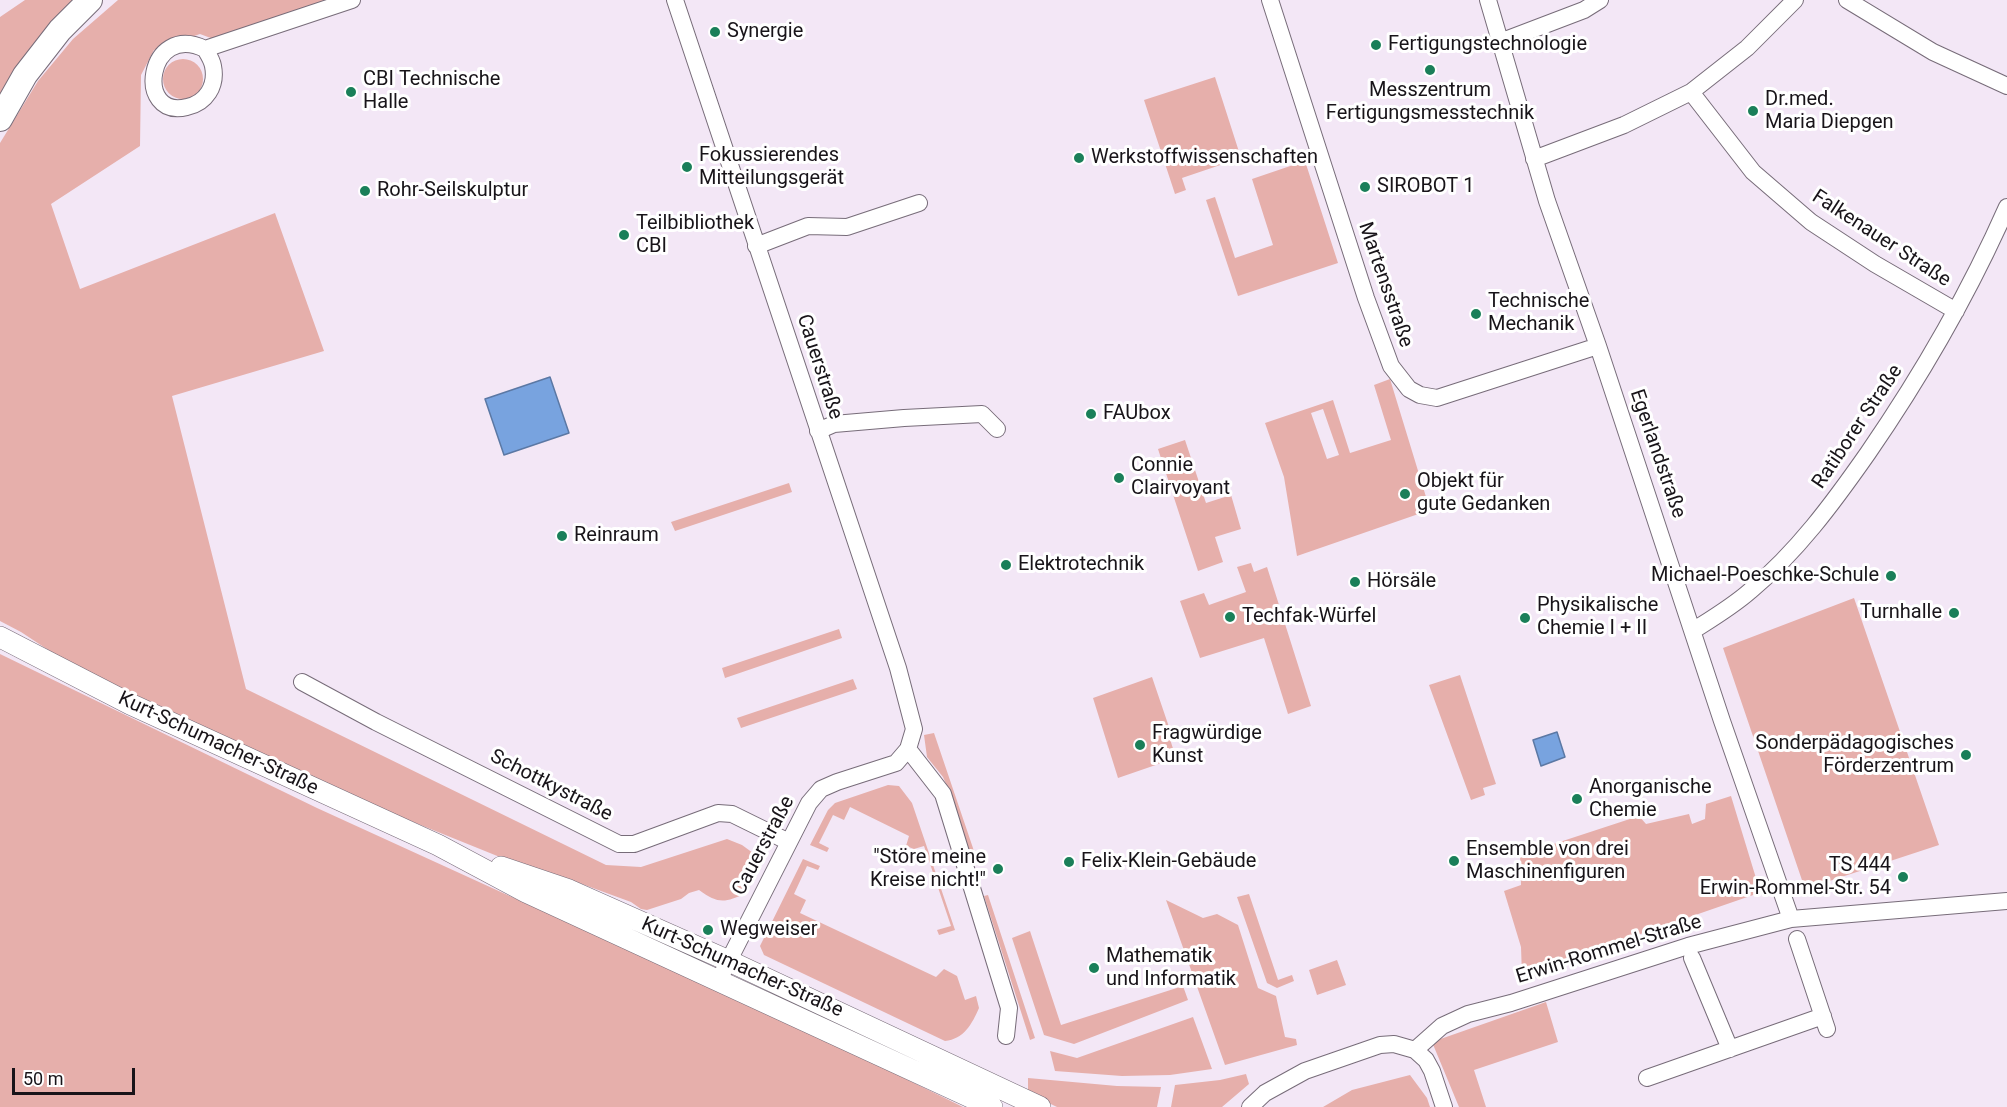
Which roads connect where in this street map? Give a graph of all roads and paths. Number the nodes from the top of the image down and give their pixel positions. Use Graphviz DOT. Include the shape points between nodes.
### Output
graph roads {
  1 [pos="90,0"];
  2 [pos="352,0"];
  3 [pos="675,0"];
  4 [pos="1270,0"];
  5 [pos="1488,0"];
  6 [pos="1600,0"];
  7 [pos="1794,0"];
  8 [pos="1848,0"];
  9 [pos="1500,42"];
  10 [pos="205,49"];
  11 [pos="2006,82"];
  12 [pos="1691,92"];
  13 [pos="0,119"];
  14 [pos="1534,159"];
  15 [pos="919,203"];
  16 [pos="2007,207"];
  17 [pos="756,246"];
  18 [pos="1956,311"];
  19 [pos="1598,346"];
  20 [pos="998,429"];
  21 [pos="818,431"];
  22 [pos="1694,630"];
  23 [pos="0,637"];
  24 [pos="302,682"];
  25 [pos="908,749"];
  26 [pos="789,842"];
  27 [pos="438,846"];
  28 [pos="2007,900"];
  29 [pos="1791,919"];
  30 [pos="1800,944"];
  31 [pos="1692,958"];
  32 [pos="729,961"];
  33 [pos="719,980"];
  34 [pos="1006,1036"];
  35 [pos="1415,1050"];
  36 [pos="1740,1050"];
  37 [pos="1650,1076"];
  38 [pos="992,1107"];
  39 [pos="1040,1107"];
  40 [pos="1250,1107"];
  41 [pos="1444,1107"];
  1 -- 13 [label="highway" via="60,30 25,75"];
  2 -- 10 [label="street"];
  3 -- 17 [label="street, Cauerstraße"];
  4 -- 19 [label="street, Martensstraße" via="1366,298 1391,366 1404,384 1437,398"];
  5 -- 9 [label="street, Egerlandstraße"];
  6 -- 9 [label="street" via="1584,10"];
  7 -- 12 [label="street" via="1748,48"];
  8 -- 11 [label="street" via="1933,52"];
  9 -- 14 [label="street, Egerlandstraße"];
  12 -- 14 [label="street" via="1624,125"];
  12 -- 18 [label="street, Falkenauer Straße" via="1754,172 1811,222"];
  14 -- 19 [label="street, Egerlandstraße"];
  15 -- 17 [label="street" via="847,227 808,226"];
  16 -- 18 [label="street, Ratiborer Straße"];
  17 -- 21 [label="street, Cauerstraße"];
  18 -- 22 [label="street, Ratiborer Straße" via="1902,404 1827,512 1750,591"];
  19 -- 22 [label="street, Egerlandstraße"];
  20 -- 21 [label="street" via="982,414 834,424"];
  21 -- 25 [label="street, Cauerstraße" via="907,696 914,729"];
  22 -- 29 [label="street, Egerlandstraße"];
  23 -- 27 [label="main road, Kurt-Schumacher-Straße" via="130,704"];
  24 -- 26 [label="street, Schottkystraße" via="619,844 634,844 718,813 732,814"];
  25 -- 26 [label="street, Cauerstraße" via="896,763 821,789 809,803"];
  25 -- 34 [label="street" via="943,794 1009,1008"];
  26 -- 32 [label="street, Cauerstraße"];
  27 -- 32 [label="main road, Kurt-Schumacher-Straße" via="569,890"];
  27 -- 33 [label="main road, Kurt-Schumacher-Straße" via="526,892"];
  28 -- 29 [label="street, Erwin-Rommel-Straße"];
  29 -- 35 [label="street, Erwin-Rommel-Straße" via="1688,946 1468,1014 1442,1026"];
  30 -- 36 [label="street" via="1825,1023"];
  31 -- 36 [label="street"];
  32 -- 33 [label="street, Cauerstraße"];
  32 -- 39 [label="main road, Kurt-Schumacher-Straße"];
  33 -- 38 [label="main road, Kurt-Schumacher-Straße"];
  35 -- 40 [label="street" via="1380,1045 1305,1071 1265,1093"];
  35 -- 41 [label="street" via="1432,1071"];
  36 -- 37 [label="street"];
}
